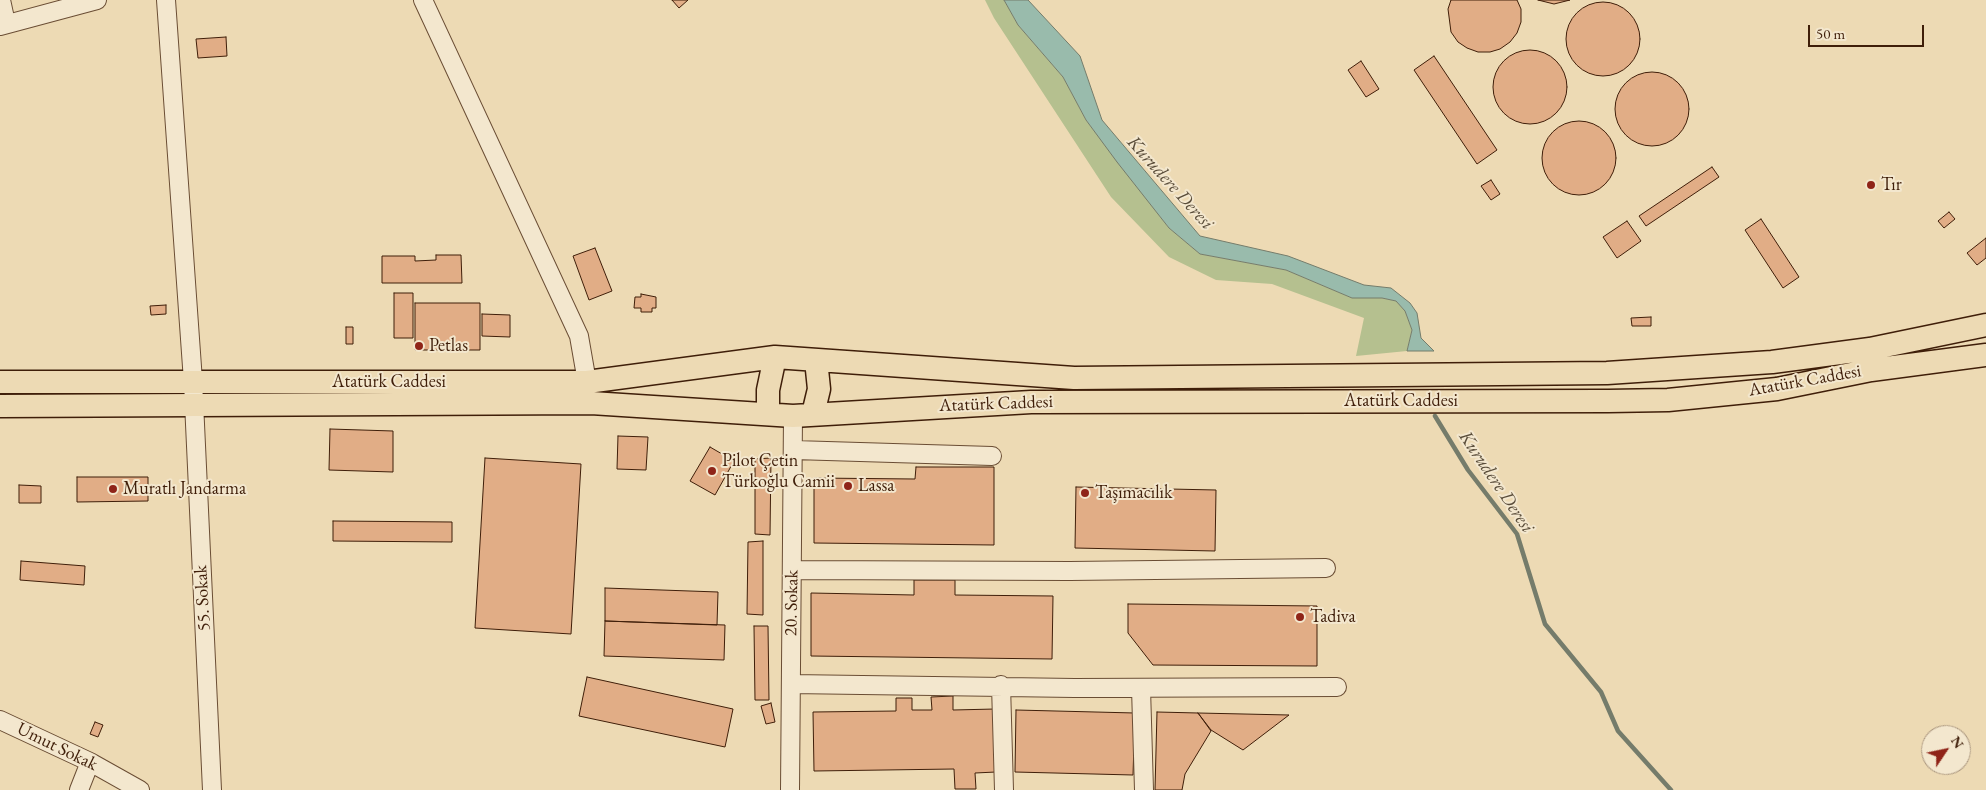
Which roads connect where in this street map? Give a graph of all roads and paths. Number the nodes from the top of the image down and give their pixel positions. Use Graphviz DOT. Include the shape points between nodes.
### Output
graph roads {
  1 [pos="2,0"];
  2 [pos="96,0"];
  3 [pos="166,0"];
  4 [pos="424,0"];
  5 [pos="3,24"];
  6 [pos="1986,325"];
  7 [pos="1986,355"];
  8 [pos="775,357"];
  9 [pos="816,360"];
  10 [pos="193,381"];
  11 [pos="0,382"];
  12 [pos="587,382"];
  13 [pos="0,406"];
  14 [pos="194,406"];
  15 [pos="768,413"];
  16 [pos="803,415"];
  17 [pos="794,450"];
  18 [pos="992,456"];
  19 [pos="1326,568"];
  20 [pos="792,570"];
  21 [pos="791,684"];
  22 [pos="1001,685"];
  23 [pos="1337,687"];
  24 [pos="1142,688"];
  25 [pos="0,720"];
  26 [pos="90,762"];
  27 [pos="79,790"];
  28 [pos="140,790"];
  29 [pos="212,790"];
  30 [pos="790,790"];
  31 [pos="1004,790"];
  32 [pos="1144,790"];
  1 -- 5 [label="street"];
  2 -- 5 [label="street"];
  3 -- 10 [label="street, 55. Sokak"];
  4 -- 12 [label="street" via="580,336"];
  6 -- 9 [label="main road, Atatürk Caddesi" via="1870,349 1772,362 1608,373 1074,378"];
  7 -- 16 [label="main road, Atatürk Caddesi" via="1871,370 1777,389 1668,400 1032,402"];
  8 -- 9 [label="main road, Atatürk Caddesi"];
  8 -- 12 [label="main road, Atatürk Caddesi"];
  8 -- 15 [label="main road" via="768,390"];
  9 -- 16 [label="main road" via="819,389"];
  10 -- 11 [label="main road, Atatürk Caddesi"];
  10 -- 12 [label="main road, Atatürk Caddesi"];
  10 -- 14 [label="street, 55. Sokak"];
  13 -- 14 [label="main road, Atatürk Caddesi"];
  14 -- 15 [label="main road, Atatürk Caddesi" via="592,403"];
  14 -- 29 [label="street, 55. Sokak"];
  15 -- 16 [label="main road, Atatürk Caddesi"];
  16 -- 17 [label="street, 20. Sokak"];
  17 -- 18 [label="street"];
  17 -- 20 [label="street, 20. Sokak"];
  19 -- 20 [label="street" via="1070,572"];
  20 -- 21 [label="street, 20. Sokak"];
  21 -- 22 [label="street"];
  21 -- 30 [label="street, 20. Sokak"];
  22 -- 24 [label="street"];
  22 -- 31 [label="street"];
  23 -- 24 [label="street"];
  24 -- 32 [label="street"];
  25 -- 26 [label="street, Umut Sokak"];
  26 -- 27 [label="street"];
  26 -- 28 [label="street, Umut Sokak"];
}
